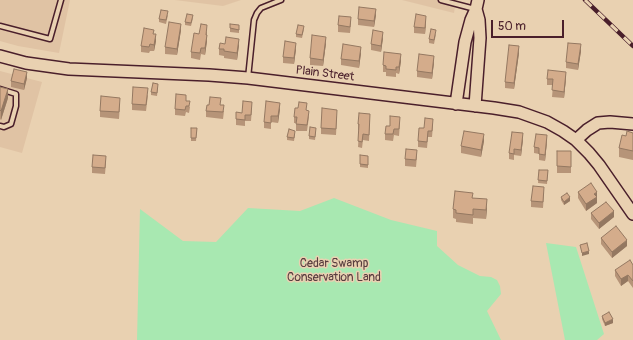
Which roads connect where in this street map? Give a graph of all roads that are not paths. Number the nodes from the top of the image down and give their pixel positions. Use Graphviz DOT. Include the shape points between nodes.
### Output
graph roads {
  1 [pos="61,0"];
  2 [pos="281,0"];
  3 [pos="441,0"];
  4 [pos="477,5"];
  5 [pos="0,26"];
  6 [pos="0,56"];
  7 [pos="248,78"];
  8 [pos="0,89"];
  9 [pos="456,104"];
  10 [pos="475,106"];
  11 [pos="633,124"];
  12 [pos="0,126"];
  13 [pos="576,140"];
  14 [pos="633,214"];
  1 -- 5 [label="lane" via="50,39"];
  2 -- 7 [label="lane" via="260,8 254,20"];
  3 -- 4 [label="lane"];
  4 -- 9 [label="main road" via="466,37"];
  4 -- 10 [label="main road" via="480,38"];
  6 -- 7 [label="main road, Plain Street" via="70,69"];
  7 -- 9 [label="main road, Plain Street"];
  8 -- 12 [label="lane" via="16,94 11,124"];
  9 -- 10 [label="main road, Plain Street"];
  10 -- 13 [label="main road, Plain Street" via="531,115 555,126"];
  11 -- 13 [label="main road" via="598,124"];
  13 -- 14 [label="main road, Plain Street" via="594,159"];
}
